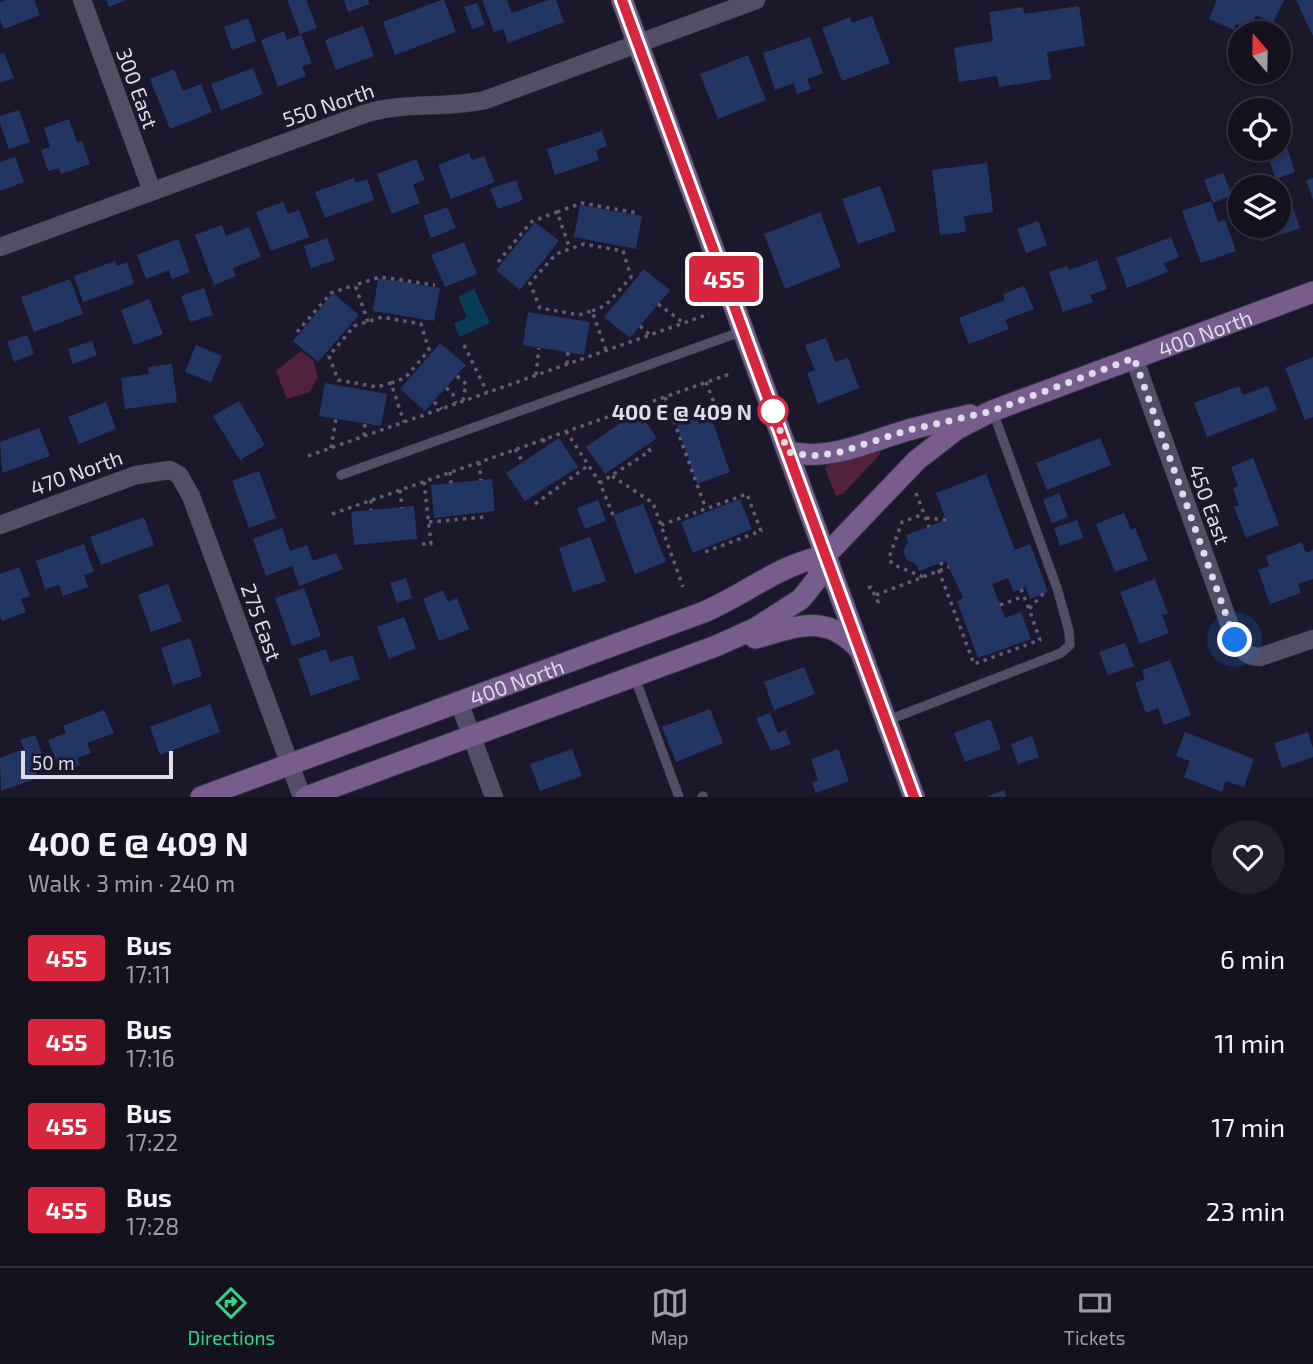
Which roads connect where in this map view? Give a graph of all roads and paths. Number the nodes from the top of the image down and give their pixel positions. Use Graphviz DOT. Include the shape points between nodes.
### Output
graph roads {
  1 [pos="82,0"];
  2 [pos="622,0"];
  3 [pos="756,0"];
  4 [pos="638,43"];
  5 [pos="152,191"];
  6 [pos="557,212"];
  7 [pos="637,213"];
  8 [pos="0,247"];
  9 [pos="570,249"];
  10 [pos="498,262"];
  11 [pos="355,285"];
  12 [pos="435,285"];
  13 [pos="1313,292"];
  14 [pos="658,304"];
  15 [pos="592,311"];
  16 [pos="709,314"];
  17 [pos="368,322"];
  18 [pos="684,323"];
  19 [pos="640,326"];
  20 [pos="743,331"];
  21 [pos="297,332"];
  22 [pos="649,335"];
  23 [pos="464,345"];
  24 [pos="539,348"];
  25 [pos="606,350"];
  26 [pos="568,352"];
  27 [pos="1134,358"];
  28 [pos="567,364"];
  29 [pos="730,374"];
  30 [pos="536,375"];
  31 [pos="457,376"];
  32 [pos="706,382"];
  33 [pos="391,383"];
  34 [pos="446,387"];
  35 [pos="487,392"];
  36 [pos="665,397"];
  37 [pos="463,401"];
  38 [pos="434,402"];
  39 [pos="456,403"];
  40 [pos="442,408"];
  41 [pos="992,411"];
  42 [pos="718,413"];
  43 [pos="336,419"];
  44 [pos="404,422"];
  45 [pos="365,424"];
  46 [pos="566,431"];
  47 [pos="364,436"];
  48 [pos="542,439"];
  49 [pos="646,445"];
  50 [pos="547,446"];
  51 [pos="331,448"];
  52 [pos="515,449"];
  53 [pos="788,452"];
  54 [pos="308,456"];
  55 [pos="479,462"];
  56 [pos="523,462"];
  57 [pos="589,465"];
  58 [pos="170,470"];
  59 [pos="450,472"];
  60 [pos="341,475"];
  61 [pos="612,476"];
  62 [pos="481,480"];
  63 [pos="424,481"];
  64 [pos="451,483"];
  65 [pos="600,483"];
  66 [pos="400,489"];
  67 [pos="916,493"];
  68 [pos="371,500"];
  69 [pos="535,504"];
  70 [pos="402,508"];
  71 [pos="706,509"];
  72 [pos="371,510"];
  73 [pos="332,514"];
  74 [pos="613,515"];
  75 [pos="925,516"];
  76 [pos="485,517"];
  77 [pos="946,520"];
  78 [pos="429,522"];
  79 [pos="0,525"];
  80 [pos="661,526"];
  81 [pos="929,527"];
  82 [pos="422,544"];
  83 [pos="702,553"];
  84 [pos="825,556"];
  85 [pos="943,562"];
  86 [pos="949,567"];
  87 [pos="939,571"];
  88 [pos="923,577"];
  89 [pos="683,587"];
  90 [pos="868,588"];
  91 [pos="1021,589"];
  92 [pos="1044,593"];
  93 [pos="876,595"];
  94 [pos="1024,596"];
  95 [pos="874,604"];
  96 [pos="1000,605"];
  97 [pos="1029,609"];
  98 [pos="1313,639"];
  99 [pos="716,646"];
  100 [pos="861,652"];
  101 [pos="634,676"];
  102 [pos="459,702"];
  103 [pos="886,721"];
  104 [pos="472,736"];
  105 [pos="290,764"];
  106 [pos="201,797"];
  107 [pos="304,797"];
  108 [pos="494,797"];
  109 [pos="679,797"];
  110 [pos="914,797"];
  1 -- 5 [label="street, 300 East"];
  2 -- 4 [label="main road"];
  3 -- 4 [label="street, 550 North"];
  4 -- 5 [label="street, 550 North" via="485,100 378,109"];
  4 -- 20 [label="main road"];
  5 -- 8 [label="street, 550 North"];
  6 -- 7 [label="path" via="582,203"];
  6 -- 9 [label="path"];
  6 -- 10 [label="path" via="531,222"];
  9 -- 15 [label="path" via="556,254 530,283 540,308 579,315"];
  9 -- 15 [label="path" via="584,244 623,251 631,277 606,305"];
  11 -- 12 [label="path" via="380,277"];
  11 -- 17 [label="path"];
  11 -- 21 [label="path" via="331,292"];
  13 -- 27 [label="main road, 400 North"];
  14 -- 18 [label="path"];
  15 -- 25 [label="path"];
  16 -- 18 [label="path"];
  17 -- 33 [label="path" via="354,326 329,356 338,380 377,387"];
  17 -- 33 [label="path" via="382,317 421,324 429,350 405,378"];
  18 -- 22 [label="path"];
  19 -- 22 [label="path"];
  20 -- 53 [label="main road"];
  20 -- 60 [label="lane"];
  22 -- 25 [label="path"];
  23 -- 35 [label="path"];
  24 -- 30 [label="path"];
  25 -- 28 [label="path"];
  26 -- 28 [label="path"];
  27 -- 41 [label="main road, 400 North"];
  27 -- 98 [label="street, 450 East" via="1231,633 1253,657"];
  28 -- 30 [label="path"];
  29 -- 32 [label="path"];
  30 -- 35 [label="path"];
  31 -- 37 [label="path" via="466,384"];
  32 -- 36 [label="path"];
  32 -- 42 [label="path"];
  33 -- 44 [label="path"];
  34 -- 39 [label="path"];
  35 -- 37 [label="path"];
  36 -- 46 [label="path"];
  36 -- 71 [label="path"];
  37 -- 39 [label="path"];
  38 -- 40 [label="path"];
  39 -- 40 [label="path"];
  40 -- 44 [label="path"];
  41 -- 53 [label="main road" via="837,453 811,456"];
  41 -- 84 [label="main road, 400 North" via="957,429 917,460"];
  41 -- 103 [label="lane" via="1057,588 1070,645 1061,653"];
  43 -- 51 [label="path"];
  44 -- 47 [label="path"];
  45 -- 47 [label="path"];
  46 -- 48 [label="path"];
  46 -- 57 [label="path"];
  47 -- 51 [label="path"];
  48 -- 50 [label="path"];
  48 -- 52 [label="path"];
  49 -- 61 [label="path" via="650,451"];
  51 -- 54 [label="path"];
  52 -- 55 [label="path"];
  52 -- 56 [label="path"];
  53 -- 84 [label="main road"];
  55 -- 59 [label="path"];
  55 -- 62 [label="path"];
  57 -- 65 [label="path"];
  57 -- 69 [label="path"];
  58 -- 79 [label="street, 470 North" via="136,475"];
  58 -- 105 [label="street, 275 East" via="179,475 191,496"];
  59 -- 63 [label="path"];
  59 -- 64 [label="path"];
  61 -- 65 [label="path"];
  61 -- 80 [label="path" via="653,503"];
  63 -- 66 [label="path"];
  63 -- 78 [label="path"];
  65 -- 74 [label="path"];
  66 -- 68 [label="path"];
  66 -- 70 [label="path"];
  67 -- 75 [label="path"];
  68 -- 72 [label="path"];
  68 -- 73 [label="path"];
  71 -- 80 [label="path"];
  71 -- 83 [label="path" via="747,494 761,531"];
  75 -- 77 [label="path"];
  75 -- 81 [label="path"];
  75 -- 88 [label="path" via="902,522 890,558 892,564"];
  76 -- 78 [label="path"];
  78 -- 82 [label="path" via="431,544"];
  80 -- 89 [label="path"];
  84 -- 99 [label="main road, 400 North" via="817,579 801,599 756,628"];
  84 -- 100 [label="main road"];
  84 -- 102 [label="main road, 400 North" via="789,566 704,612"];
  85 -- 87 [label="path"];
  86 -- 87 [label="path"];
  87 -- 88 [label="path"];
  87 -- 97 [label="path" via="974,664 1040,640"];
  88 -- 93 [label="path"];
  90 -- 93 [label="path" via="873,587"];
  91 -- 94 [label="path"];
  92 -- 97 [label="path"];
  93 -- 95 [label="path"];
  94 -- 96 [label="path"];
  94 -- 97 [label="path"];
  99 -- 100 [label="main road" via="807,625 830,628"];
  99 -- 101 [label="main road, 400 North"];
  100 -- 103 [label="main road"];
  101 -- 104 [label="main road, 400 North"];
  101 -- 109 [label="lane"];
  102 -- 104 [label="street"];
  102 -- 105 [label="main road, 400 North"];
  103 -- 110 [label="main road"];
  104 -- 107 [label="main road, 400 North"];
  104 -- 108 [label="street"];
  105 -- 106 [label="main road, 400 North"];
  105 -- 107 [label="street, 275 East"];
}
